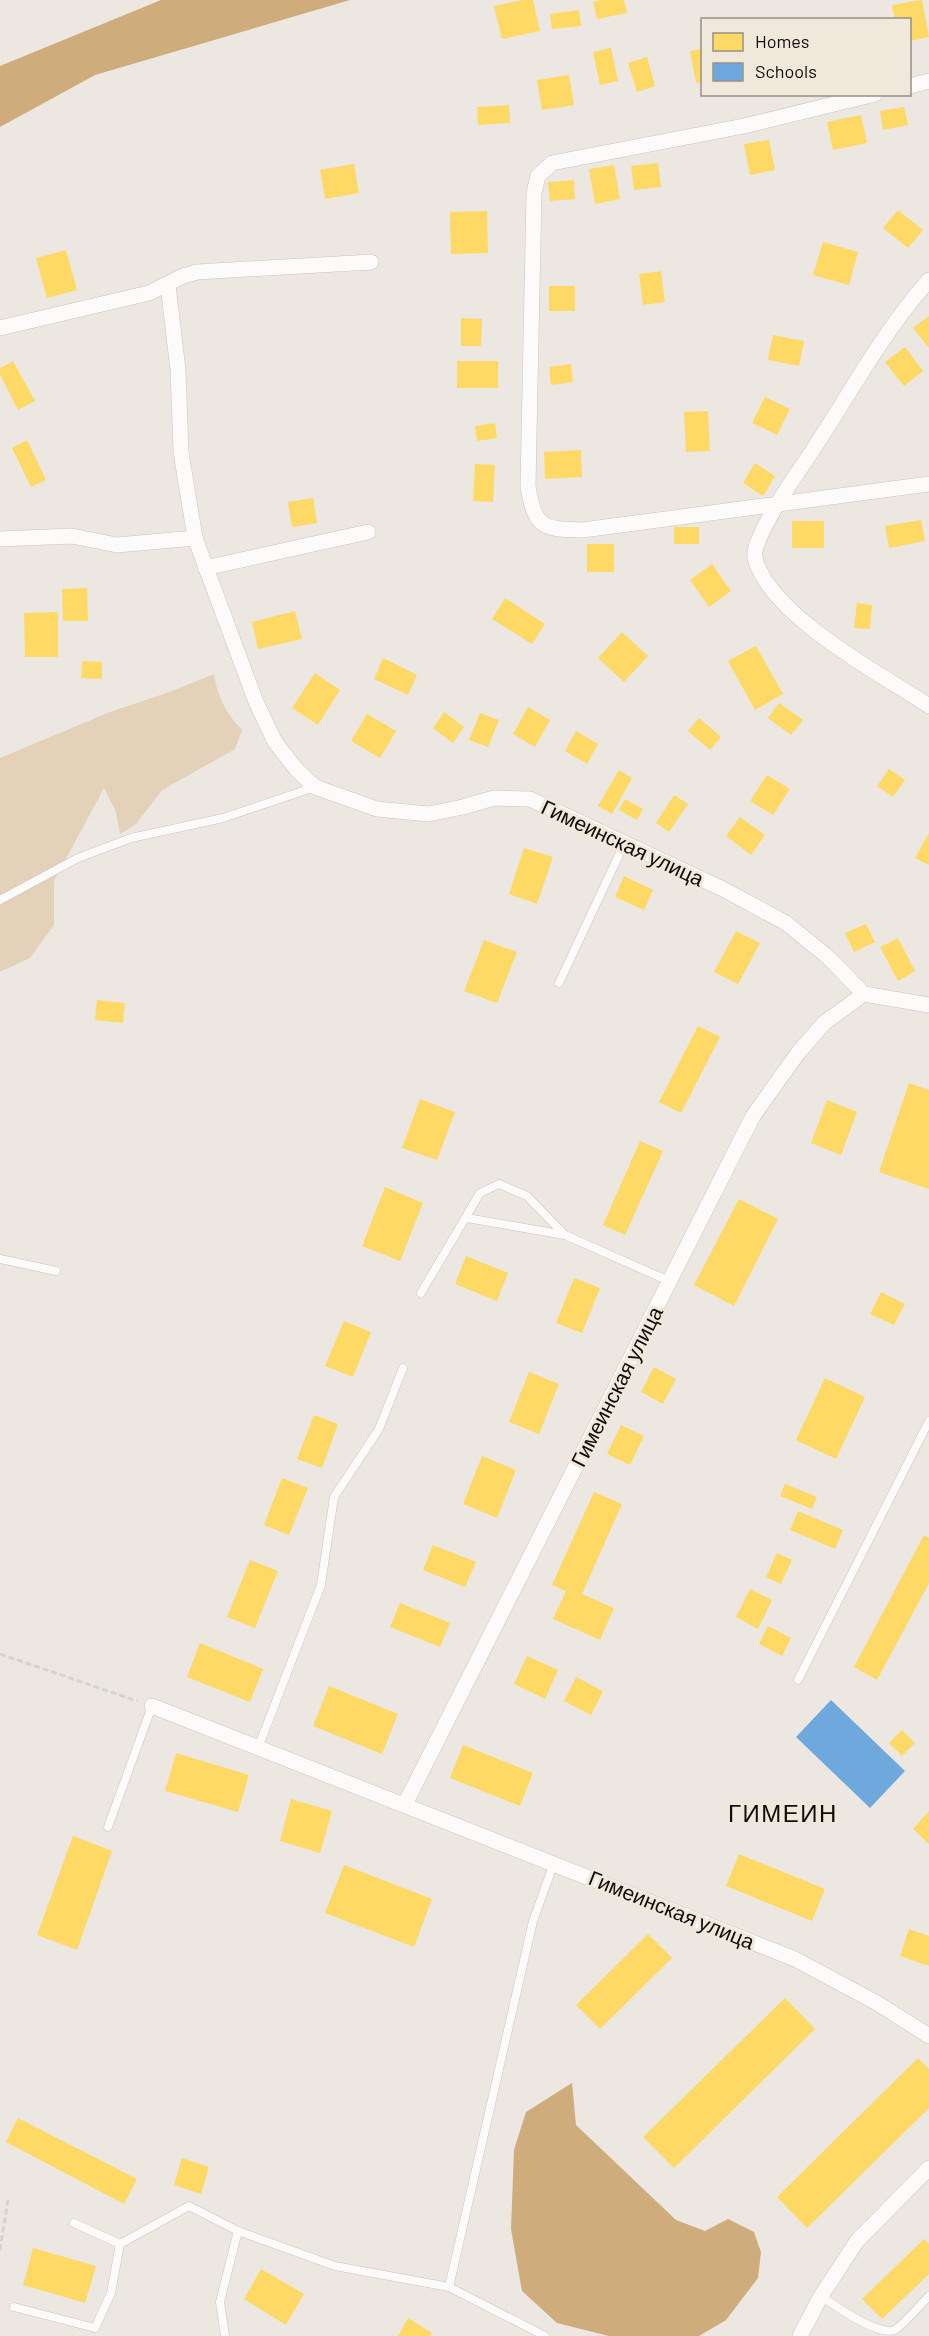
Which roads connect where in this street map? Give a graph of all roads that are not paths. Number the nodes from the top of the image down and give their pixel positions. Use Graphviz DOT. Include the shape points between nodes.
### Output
graph roads {
  1 [pos="929,81"];
  2 [pos="911,86"];
  3 [pos="867,96"];
  4 [pos="371,262"];
  5 [pos="929,280"];
  6 [pos="168,285"];
  7 [pos="0,328"];
  8 [pos="929,484"];
  9 [pos="778,505"];
  10 [pos="368,532"];
  11 [pos="195,538"];
  12 [pos="0,539"];
  13 [pos="205,568"];
  14 [pos="929,706"];
  15 [pos="315,787"];
  16 [pos="625,842"];
  17 [pos="0,900"];
  18 [pos="559,983"];
  19 [pos="864,994"];
  20 [pos="929,1005"];
  21 [pos="467,1218"];
  22 [pos="565,1235"];
  23 [pos="0,1259"];
  24 [pos="56,1271"];
  25 [pos="669,1281"];
  26 [pos="421,1293"];
  27 [pos="403,1368"];
  28 [pos="929,1421"];
  29 [pos="798,1680"];
  30 [pos="152,1706"];
  31 [pos="258,1748"];
  32 [pos="405,1804"];
  33 [pos="108,1827"];
  34 [pos="554,1863"];
  35 [pos="929,2036"];
  36 [pos="929,2168"];
  37 [pos="74,2223"];
  38 [pos="238,2231"];
  39 [pos="120,2244"];
  40 [pos="449,2287"];
  41 [pos="821,2296"];
  42 [pos="929,2296"];
  43 [pos="14,2307"];
  44 [pos="225,2336"];
  45 [pos="545,2336"];
  46 [pos="800,2336"];
  1 -- 2 [label="street"];
  3 -- 9 [label="street" via="744,126 552,163 538,176 534,193 528,486 538,522 552,529 583,530"];
  4 -- 6 [label="street" via="197,272"];
  5 -- 9 [label="street" via="872,358"];
  6 -- 7 [label="street" via="150,293"];
  6 -- 11 [label="street" via="181,452"];
  8 -- 9 [label="street"];
  9 -- 14 [label="street" via="756,547 755,560 766,582 782,603 815,630"];
  10 -- 13 [label="street"];
  11 -- 12 [label="street" via="117,545 72,536"];
  11 -- 13 [label="street"];
  13 -- 15 [label="street" via="275,742"];
  15 -- 16 [label="street, Гимеинская улица" via="377,809 428,814 494,798 530,799"];
  15 -- 17 [label="lane" via="223,818 131,838 78,858"];
  16 -- 18 [label="lane"];
  16 -- 19 [label="street, Гимеинская улица" via="786,923 828,957"];
  19 -- 20 [label="street"];
  19 -- 25 [label="street, Гимеинская улица" via="824,1023 753,1116"];
  21 -- 22 [label="lane"];
  21 -- 22 [label="lane" via="480,1192 499,1184 526,1196"];
  21 -- 26 [label="lane"];
  22 -- 25 [label="lane"];
  23 -- 24 [label="lane"];
  25 -- 32 [label="street, Гимеинская улица"];
  27 -- 31 [label="lane" via="379,1430 334,1497 321,1585"];
  28 -- 29 [label="lane"];
  30 -- 31 [label="street, Гимеинская улица"];
  30 -- 33 [label="lane"];
  31 -- 32 [label="street, Гимеинская улица"];
  32 -- 34 [label="street, Гимеинская улица"];
  34 -- 35 [label="street, Гимеинская улица" via="795,1959"];
  34 -- 40 [label="lane" via="533,1921"];
  36 -- 41 [label="street" via="856,2241"];
  37 -- 39 [label="lane"];
  38 -- 39 [label="lane" via="189,2206"];
  38 -- 40 [label="lane" via="335,2266"];
  38 -- 44 [label="lane" via="220,2302"];
  39 -- 43 [label="lane" via="111,2293 95,2328"];
  40 -- 45 [label="lane"];
  41 -- 42 [label="lane" via="868,2329 882,2334 894,2332"];
  41 -- 46 [label="street"];
}
